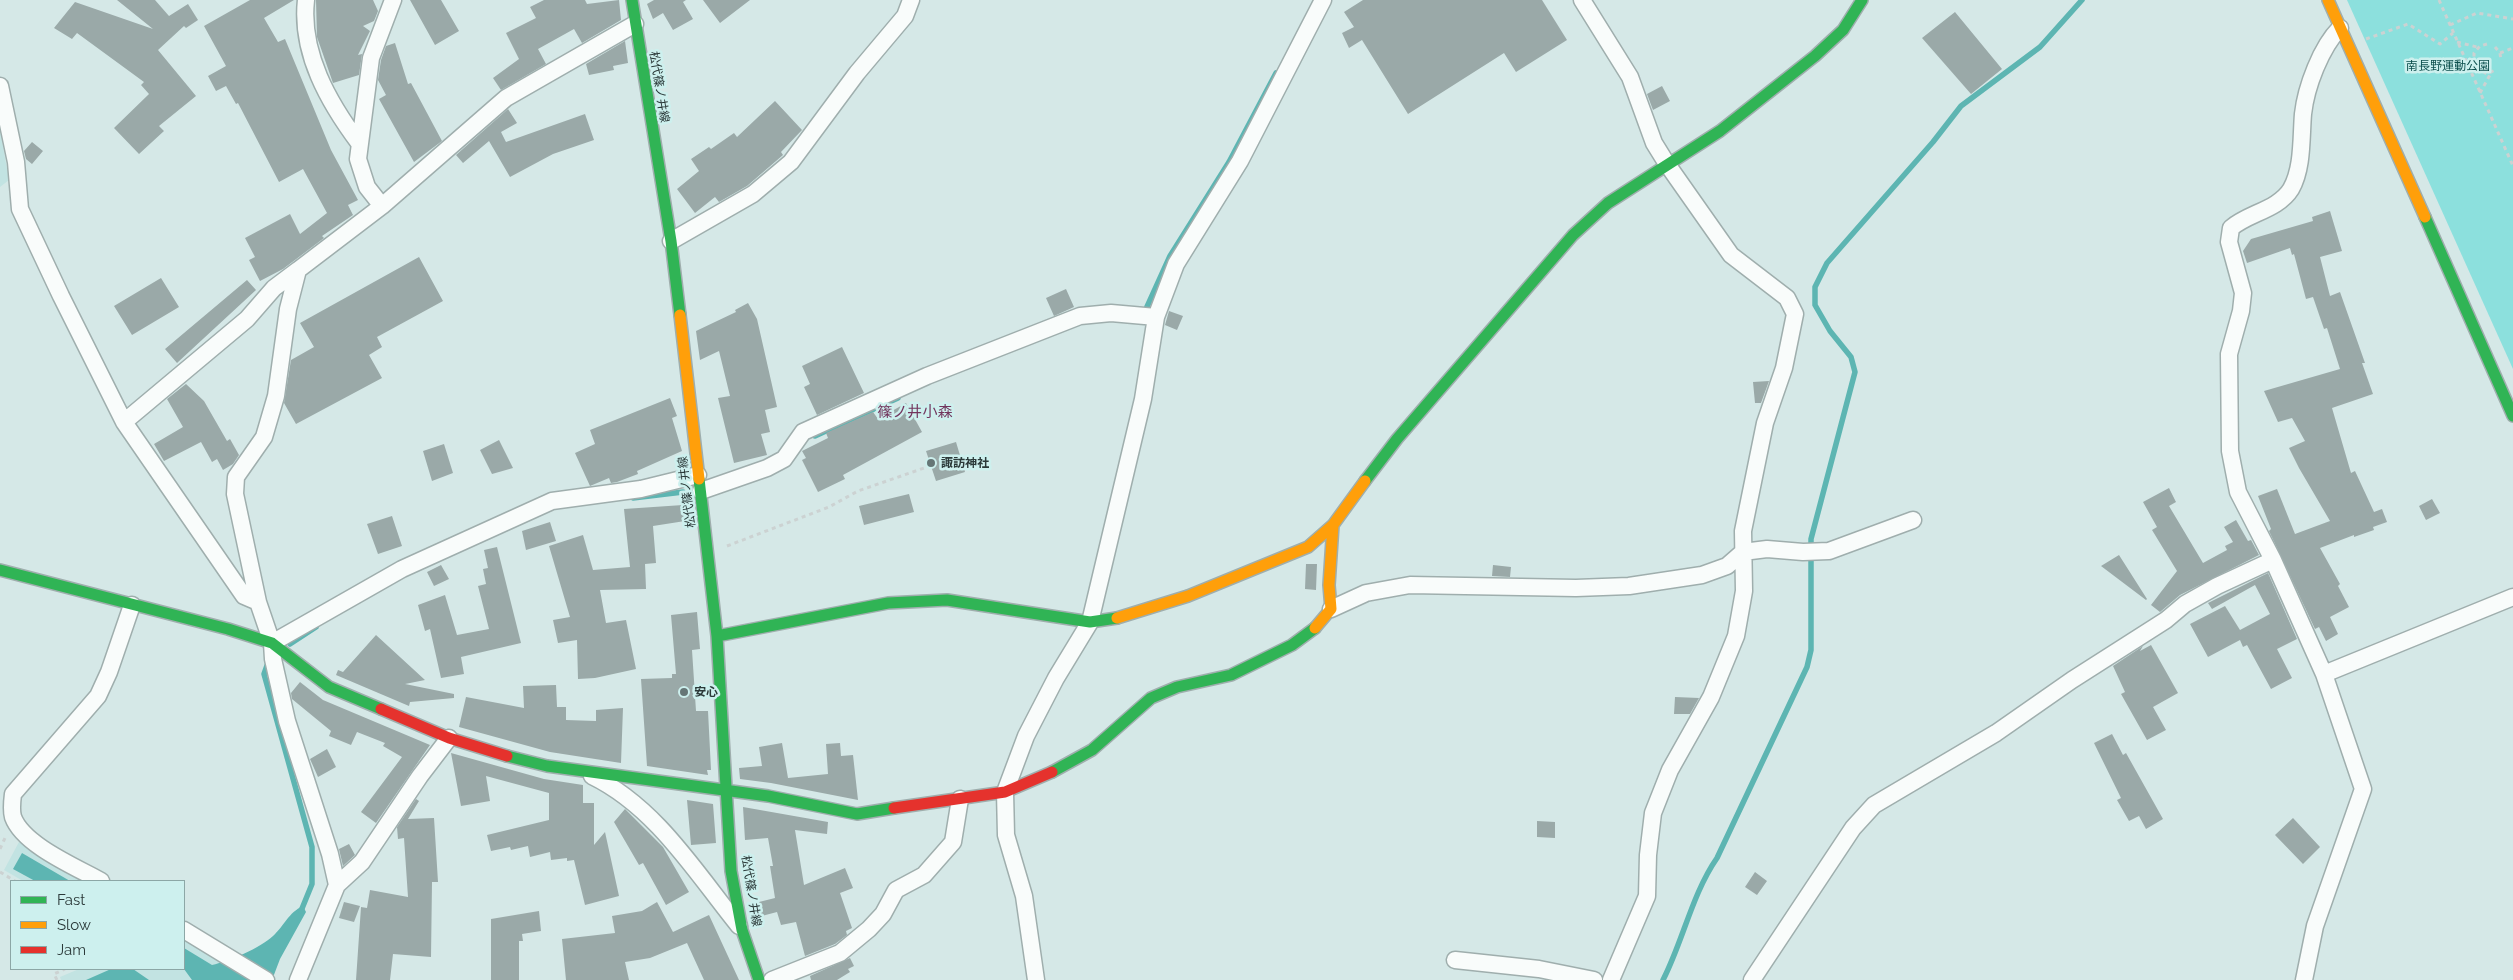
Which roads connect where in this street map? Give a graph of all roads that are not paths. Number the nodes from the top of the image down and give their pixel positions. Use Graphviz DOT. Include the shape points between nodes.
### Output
graph roads {
  1 [pos="306,0"];
  2 [pos="393,0"];
  3 [pos="632,0"];
  4 [pos="911,0"];
  5 [pos="1323,0"];
  6 [pos="1582,0"];
  7 [pos="1862,0"];
  8 [pos="2328,0"];
  9 [pos="635,24"];
  10 [pos="2340,28"];
  11 [pos="0,86"];
  12 [pos="359,143"];
  13 [pos="1667,164"];
  14 [pos="382,206"];
  15 [pos="671,241"];
  16 [pos="298,270"];
  17 [pos="1156,317"];
  18 [pos="2513,416"];
  19 [pos="124,422"];
  20 [pos="699,483"];
  21 [pos="1913,520"];
  22 [pos="1333,525"];
  23 [pos="1743,552"];
  24 [pos="2273,560"];
  25 [pos="0,570"];
  26 [pos="2513,597"];
  27 [pos="258,602"];
  28 [pos="132,605"];
  29 [pos="1331,609"];
  30 [pos="1090,622"];
  31 [pos="717,636"];
  32 [pos="272,643"];
  33 [pos="2324,674"];
  34 [pos="449,738"];
  35 [pos="581,771"];
  36 [pos="728,792"];
  37 [pos="1005,792"];
  38 [pos="960,799"];
  39 [pos="99,880"];
  40 [pos="337,886"];
  41 [pos="742,930"];
  42 [pos="185,931"];
  43 [pos="1455,960"];
  44 [pos="303,979"];
  45 [pos="266,980"];
  46 [pos="759,980"];
  47 [pos="772,980"];
  48 [pos="1036,980"];
  49 [pos="1594,980"];
  50 [pos="1611,980"];
  51 [pos="1752,980"];
  52 [pos="2304,980"];
  1 -- 12 [label="street" via="305,37 318,73 336,112"];
  2 -- 12 [label="street" via="371,58"];
  3 -- 9 [label="street, 松代篠ノ井線"];
  4 -- 15 [label="street" via="905,16 790,162 753,194"];
  5 -- 17 [label="street" via="1240,161 1176,264"];
  6 -- 13 [label="street" via="1630,76 1654,143"];
  7 -- 13 [label="street" via="1843,30 1815,56 1720,131"];
  8 -- 10 [label="street"];
  9 -- 14 [label="street" via="506,98"];
  9 -- 15 [label="street, 松代篠ノ井線"];
  10 -- 18 [label="street"];
  10 -- 24 [label="street" via="2329,39 2315,70 2303,112 2301,149 2296,178 2290,191 2279,202 2230,228 2229,242 2243,293 2229,354 2230,451 2238,492"];
  11 -- 19 [label="street" via="16,162 20,209"];
  12 -- 14 [label="street" via="358,159 367,187"];
  13 -- 22 [label="street" via="1608,203 1573,235 1397,439"];
  13 -- 23 [label="street" via="1730,255 1787,298 1795,314 1784,368 1765,423 1742,531"];
  14 -- 16 [label="street"];
  15 -- 20 [label="street, 松代篠ノ井線"];
  16 -- 19 [label="street" via="274,288 247,319"];
  16 -- 27 [label="street" via="288,310 272,412 264,437 236,477 235,494"];
  17 -- 20 [label="street" via="1111,313 1080,316 927,376 803,432 784,459 767,468"];
  17 -- 30 [label="street" via="1143,400"];
  19 -- 27 [label="street" via="244,596"];
  20 -- 31 [label="street, 松代篠ノ井線"];
  20 -- 32 [label="street" via="552,501 402,569"];
  21 -- 23 [label="street" via="1829,551 1767,549"];
  22 -- 29 [label="street" via="1329,585"];
  22 -- 30 [label="street" via="1308,546 1188,596 1128,616"];
  23 -- 29 [label="street" via="1727,566 1702,575 1629,586 1410,585 1366,593"];
  23 -- 50 [label="street" via="1744,591 1736,636 1711,697 1670,770 1653,813 1647,896"];
  24 -- 33 [label="street"];
  24 -- 51 [label="street" via="2185,604 2166,620 1996,733 1874,805 1853,828"];
  25 -- 28 [label="street"];
  26 -- 33 [label="street"];
  27 -- 32 [label="street"];
  28 -- 32 [label="street"];
  28 -- 39 [label="street" via="98,696 13,794 11,811 14,820 29,839"];
  29 -- 37 [label="street" via="1313,631 1292,645 1231,675 1177,686 1151,698 1092,750 1058,770"];
  30 -- 31 [label="street" via="947,600 888,603"];
  30 -- 37 [label="street" via="1026,736"];
  31 -- 36 [label="street, 松代篠ノ井線"];
  32 -- 34 [label="street" via="329,687"];
  32 -- 40 [label="street" via="287,721 330,854"];
  33 -- 52 [label="street" via="2363,789 2315,926"];
  34 -- 35 [label="street" via="547,766"];
  34 -- 40 [label="street" via="362,862"];
  35 -- 36 [label="street"];
  35 -- 41 [label="street" via="604,782 647,816 676,845"];
  36 -- 38 [label="street" via="768,796 857,814"];
  36 -- 41 [label="street, 松代篠ノ井線" via="732,871"];
  37 -- 38 [label="street"];
  37 -- 48 [label="street" via="1006,835 1024,896"];
  38 -- 47 [label="street" via="953,842 924,875 896,890 883,914 869,929 840,953"];
  40 -- 44 [label="street"];
  41 -- 46 [label="street, 松代篠ノ井線"];
  42 -- 45 [label="street"];
  43 -- 49 [label="street" via="1539,968"];
}
